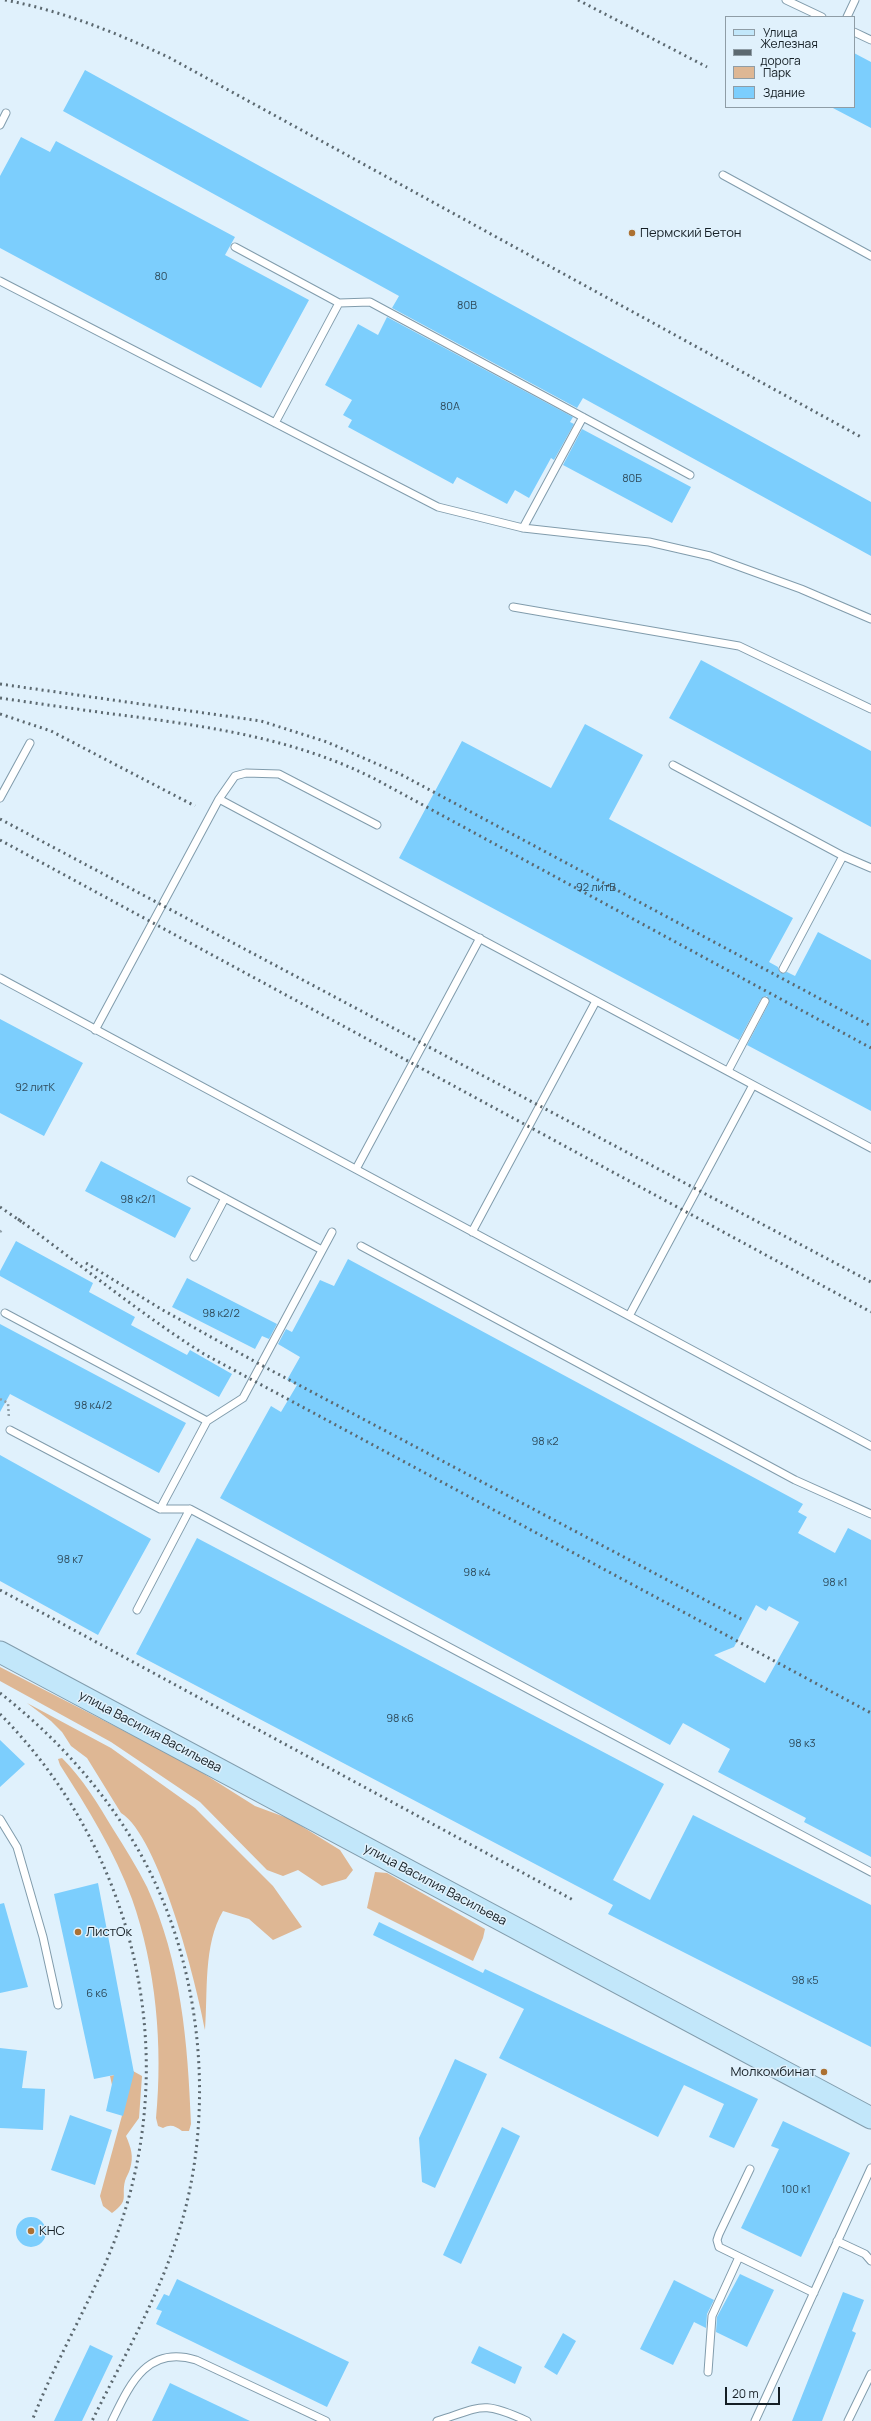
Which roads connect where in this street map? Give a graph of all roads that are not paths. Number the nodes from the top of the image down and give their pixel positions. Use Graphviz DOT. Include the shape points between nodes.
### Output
graph roads {
  1 [pos="786,0"];
  2 [pos="855,0"];
  3 [pos="820,16"];
  4 [pos="847,16"];
  5 [pos="855,32"];
  6 [pos="871,40"];
  7 [pos="6,114"];
  8 [pos="0,125"];
  9 [pos="723,175"];
  10 [pos="235,247"];
  11 [pos="871,256"];
  12 [pos="0,281"];
  13 [pos="339,303"];
  14 [pos="583,417"];
  15 [pos="275,423"];
  16 [pos="690,475"];
  17 [pos="523,528"];
  18 [pos="513,607"];
  19 [pos="871,619"];
  20 [pos="871,709"];
  21 [pos="30,743"];
  22 [pos="674,765"];
  23 [pos="0,798"];
  24 [pos="219,799"];
  25 [pos="377,826"];
  26 [pos="843,856"];
  27 [pos="871,868"];
  28 [pos="480,938"];
  29 [pos="782,970"];
  30 [pos="0,978"];
  31 [pos="596,1001"];
  32 [pos="765,1001"];
  33 [pos="96,1030"];
  34 [pos="728,1071"];
  35 [pos="753,1085"];
  36 [pos="871,1148"];
  37 [pos="356,1169"];
  38 [pos="191,1180"];
  39 [pos="225,1198"];
  40 [pos="332,1232"];
  41 [pos="472,1232"];
  42 [pos="361,1246"];
  43 [pos="322,1250"];
  44 [pos="194,1257"];
  45 [pos="5,1313"];
  46 [pos="629,1316"];
  47 [pos="207,1420"];
  48 [pos="10,1430"];
  49 [pos="871,1446"];
  50 [pos="160,1509"];
  51 [pos="190,1509"];
  52 [pos="871,1514"];
  53 [pos="137,1610"];
  54 [pos="0,1652"];
  55 [pos="0,1819"];
  56 [pos="871,1872"];
  57 [pos="58,2005"];
  58 [pos="871,2118"];
  59 [pos="871,2168"];
  60 [pos="750,2169"];
  61 [pos="837,2241"];
  62 [pos="739,2258"];
  63 [pos="871,2261"];
  64 [pos="814,2293"];
  65 [pos="708,2372"];
  66 [pos="871,2374"];
  67 [pos="112,2421"];
  68 [pos="326,2421"];
  69 [pos="437,2421"];
  70 [pos="527,2421"];
  71 [pos="755,2421"];
  72 [pos="848,2421"];
  1 -- 3 [label="lane"];
  2 -- 4 [label="lane"];
  5 -- 6 [label="lane"];
  7 -- 8 [label="lane"];
  9 -- 11 [label="lane"];
  10 -- 13 [label="lane"];
  12 -- 15 [label="lane"];
  13 -- 14 [label="lane" via="370,302"];
  13 -- 15 [label="lane"];
  14 -- 16 [label="lane"];
  14 -- 17 [label="lane"];
  15 -- 17 [label="lane" via="438,507"];
  17 -- 19 [label="lane" via="649,542 710,556 801,589"];
  18 -- 20 [label="lane" via="739,646"];
  21 -- 23 [label="lane"];
  22 -- 26 [label="lane"];
  24 -- 25 [label="lane" via="234,776 246,773 279,774"];
  24 -- 28 [label="lane"];
  24 -- 33 [label="lane"];
  26 -- 27 [label="lane"];
  26 -- 29 [label="lane"];
  28 -- 31 [label="lane"];
  28 -- 37 [label="lane"];
  30 -- 33 [label="lane"];
  31 -- 34 [label="lane"];
  31 -- 41 [label="lane"];
  32 -- 34 [label="lane"];
  33 -- 37 [label="lane"];
  34 -- 35 [label="lane"];
  35 -- 36 [label="lane"];
  35 -- 46 [label="lane"];
  37 -- 41 [label="lane"];
  38 -- 39 [label="lane"];
  39 -- 43 [label="lane"];
  39 -- 44 [label="lane"];
  40 -- 43 [label="lane"];
  41 -- 46 [label="lane"];
  42 -- 52 [label="lane" via="795,1480"];
  43 -- 47 [label="lane" via="243,1398"];
  45 -- 47 [label="lane"];
  46 -- 49 [label="lane"];
  47 -- 50 [label="lane"];
  48 -- 50 [label="lane"];
  50 -- 51 [label="lane"];
  51 -- 53 [label="lane"];
  51 -- 56 [label="lane"];
  54 -- 58 [label="main road, улица Василия Васильева"];
  55 -- 57 [label="lane" via="18,1847 43,1937"];
  59 -- 61 [label="lane"];
  60 -- 62 [label="lane" via="717,2240 719,2247"];
  61 -- 63 [label="lane" via="865,2254"];
  61 -- 64 [label="lane"];
  62 -- 64 [label="lane"];
  62 -- 65 [label="lane" via="712,2316"];
  64 -- 71 [label="lane"];
  66 -- 72 [label="lane"];
  67 -- 68 [label="lane" via="126,2393 142,2371 162,2358 173,2355 196,2360"];
  69 -- 70 [label="lane" via="482,2406 503,2410"];
}
